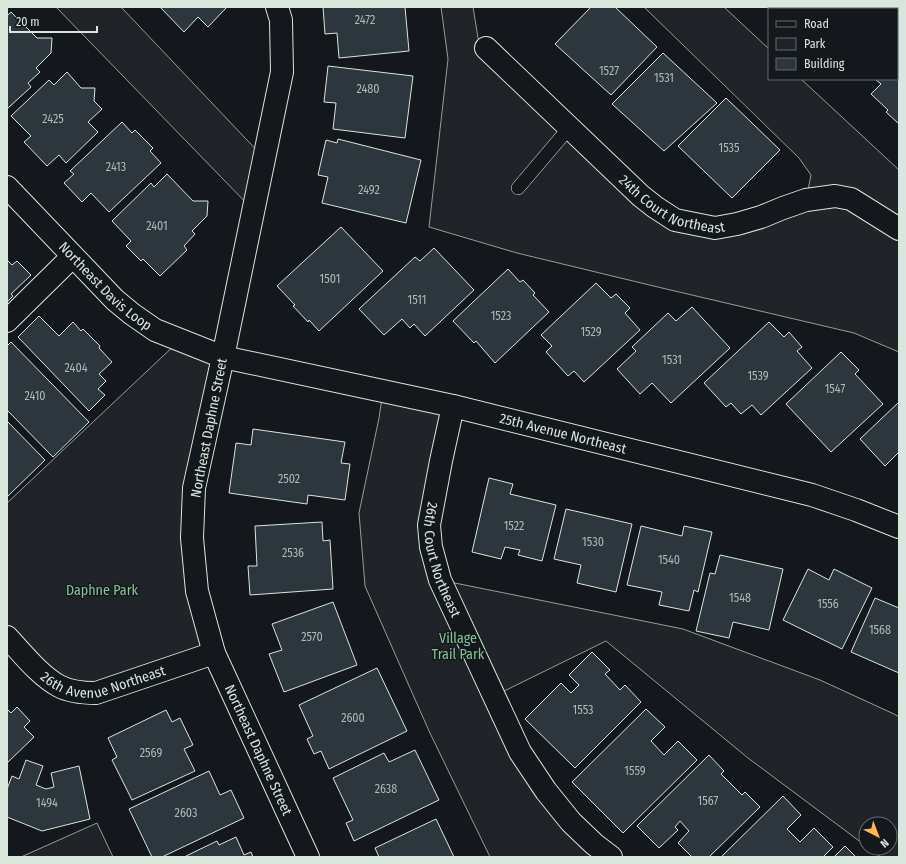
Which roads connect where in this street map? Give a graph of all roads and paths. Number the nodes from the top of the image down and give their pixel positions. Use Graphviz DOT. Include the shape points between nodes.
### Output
graph roads {
  1 [pos="277,7"];
  2 [pos="486,48"];
  3 [pos="569,128"];
  4 [pos="7,187"];
  5 [pos="518,188"];
  6 [pos="899,229"];
  7 [pos="72,256"];
  8 [pos="7,321"];
  9 [pos="223,357"];
  10 [pos="453,406"];
  11 [pos="899,527"];
  12 [pos="7,638"];
  13 [pos="214,653"];
  14 [pos="308,857"];
  15 [pos="611,857"];
  1 -- 9 [label="street, Northeast Daphne Street" via="281,20 282,72"];
  2 -- 3 [label="street, 24th Court Northeast"];
  3 -- 5 [label="lane"];
  3 -- 6 [label="street, 24th Court Northeast" via="641,196 675,220 714,228 761,217 806,200 835,196 851,199"];
  4 -- 7 [label="street, Northeast Davis Loop"];
  7 -- 8 [label="street"];
  7 -- 9 [label="street, Northeast Davis Loop" via="115,300 155,330"];
  9 -- 10 [label="street, 25th Avenue Northeast"];
  9 -- 13 [label="street, Northeast Daphne Street" via="194,488 192,538 197,591"];
  10 -- 11 [label="street, 25th Avenue Northeast" via="812,496"];
  10 -- 15 [label="street, 26th Court Northeast" via="429,525 431,547 440,580 520,752 571,822"];
  12 -- 13 [label="street, 26th Avenue Northeast" via="41,673 60,686 79,693 96,693"];
  13 -- 14 [label="street, Northeast Daphne Street"];
}
